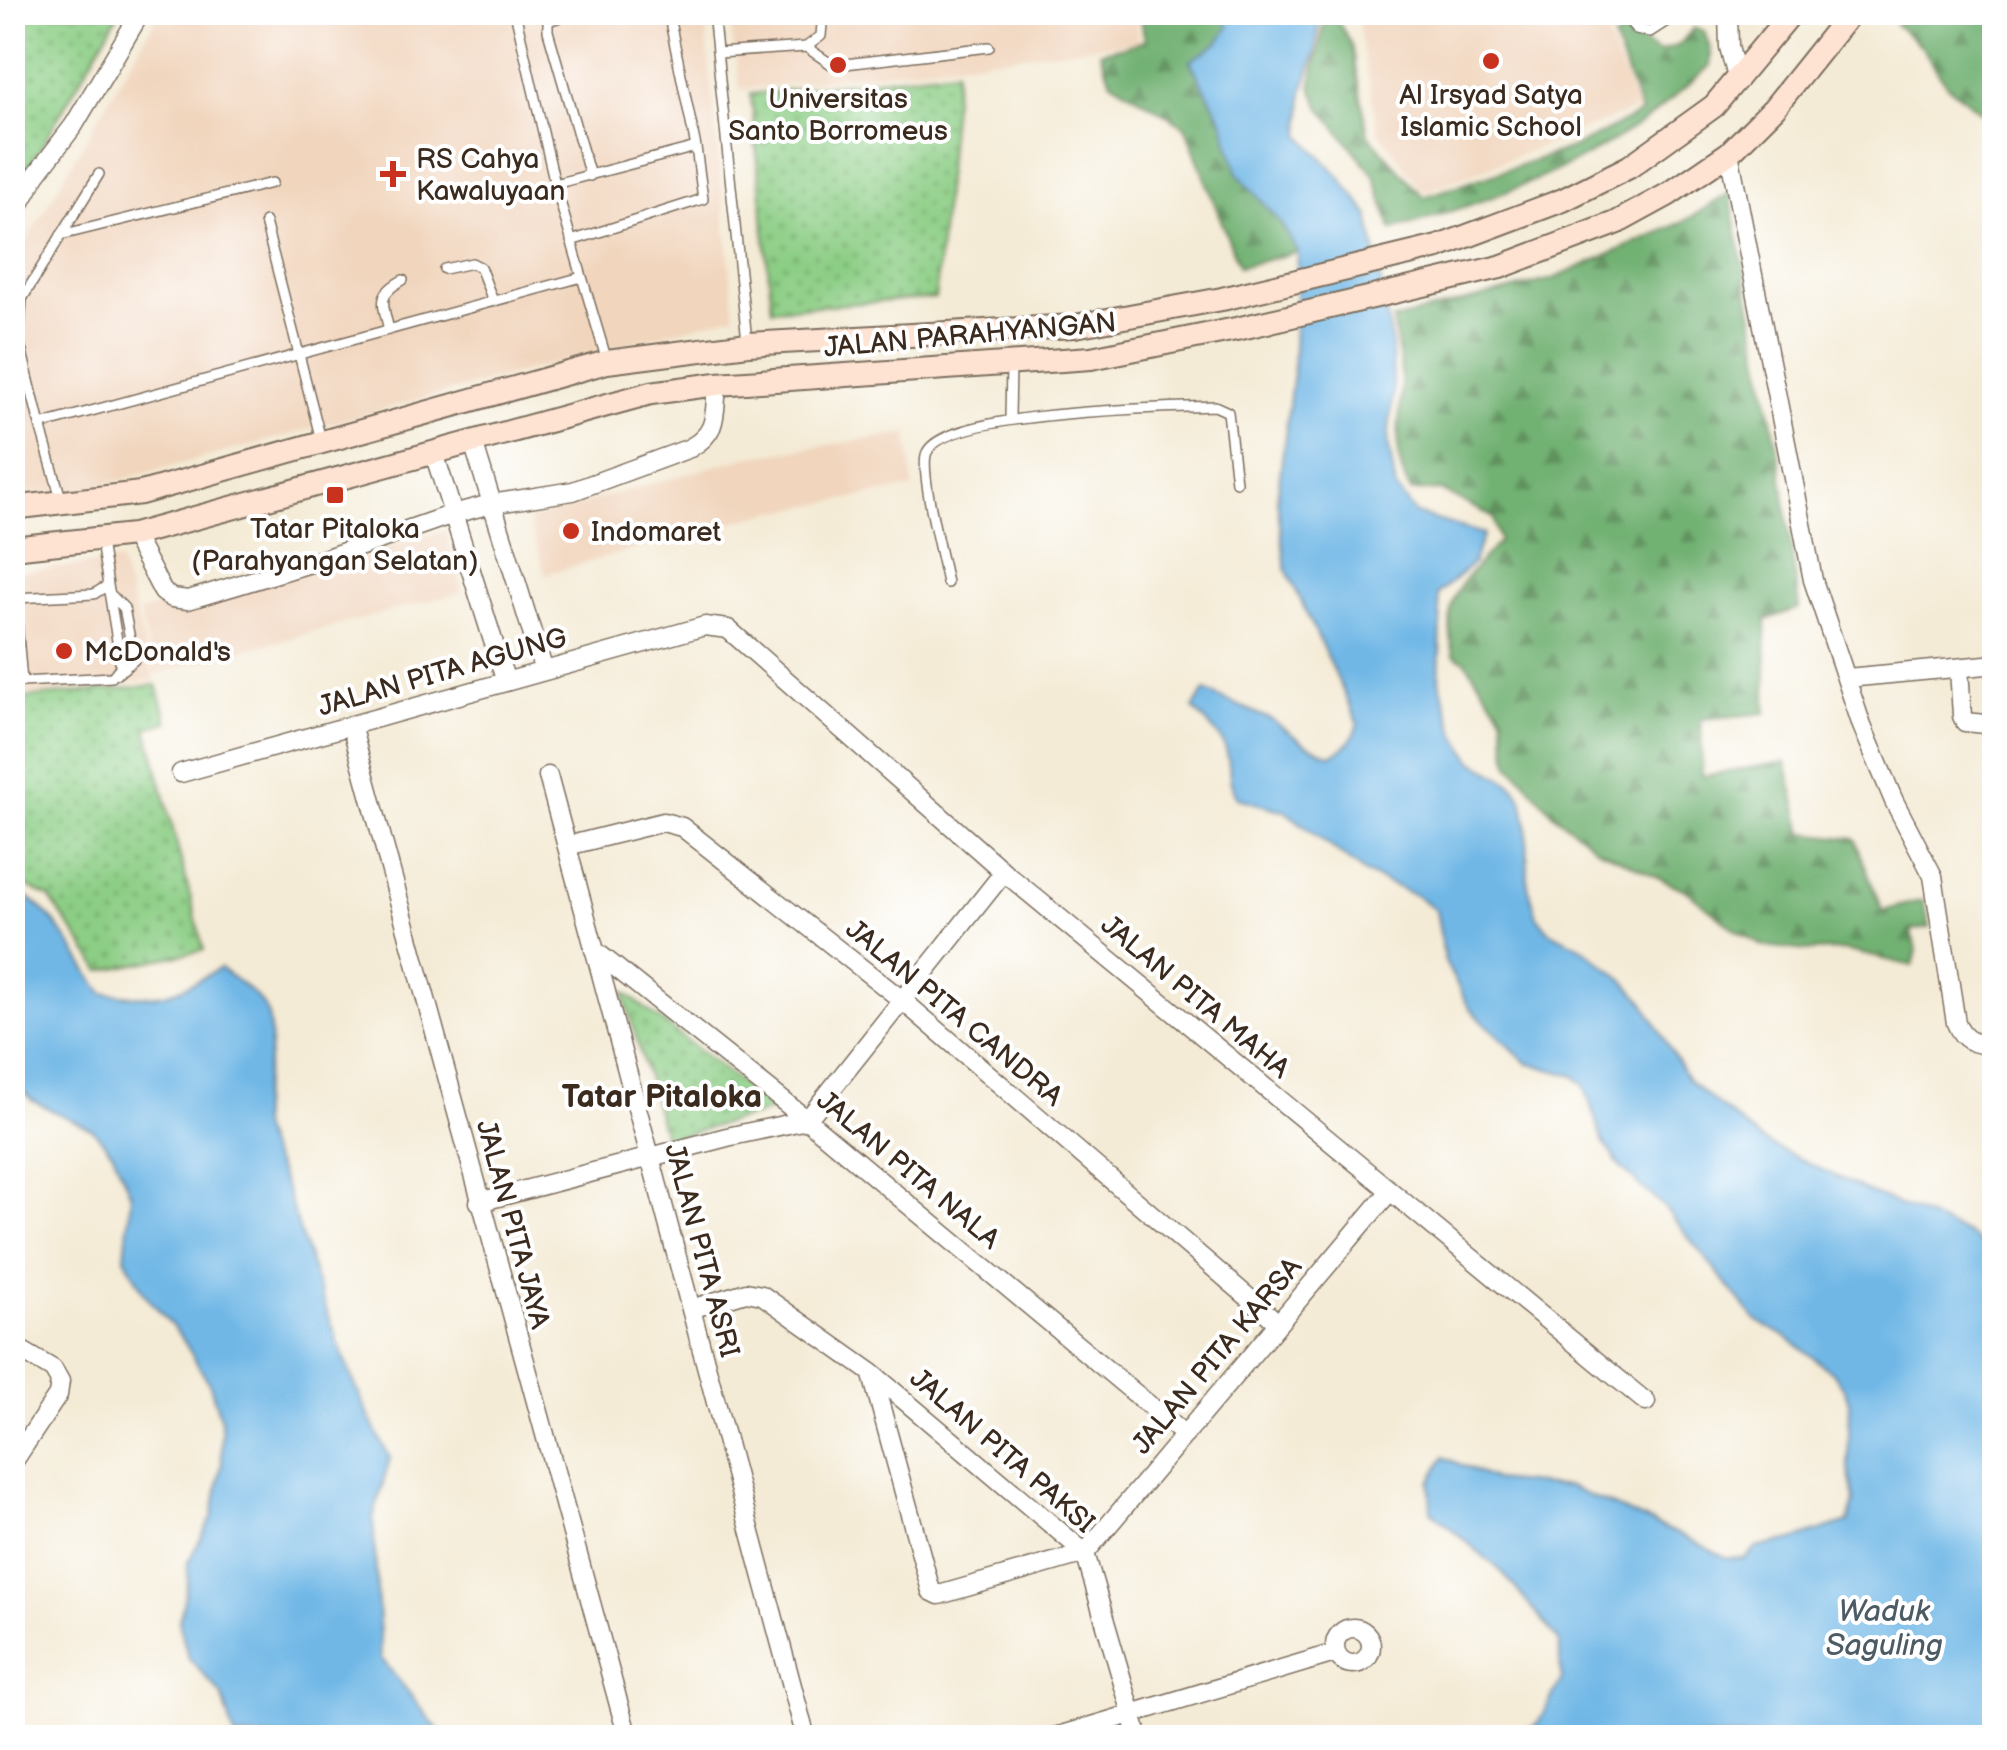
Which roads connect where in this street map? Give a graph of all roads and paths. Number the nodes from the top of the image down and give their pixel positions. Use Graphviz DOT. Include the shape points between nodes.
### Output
graph roads {
  1 [pos="142,12"];
  2 [pos="515,12"];
  3 [pos="576,12"];
  4 [pos="668,12"];
  5 [pos="713,12"];
  6 [pos="823,12"];
  7 [pos="1621,12"];
  8 [pos="1681,12"];
  9 [pos="1728,12"];
  10 [pos="1792,12"];
  11 [pos="1852,12"];
  12 [pos="806,47"];
  13 [pos="988,48"];
  14 [pos="718,53"];
  15 [pos="1738,81"];
  16 [pos="1714,106"];
  17 [pos="1737,146"];
  18 [pos="696,147"];
  19 [pos="100,174"];
  20 [pos="590,176"];
  21 [pos="272,183"];
  22 [pos="556,184"];
  23 [pos="12,218"];
  24 [pos="265,222"];
  25 [pos="62,236"];
  26 [pos="571,242"];
  27 [pos="444,269"];
  28 [pos="582,277"];
  29 [pos="403,280"];
  30 [pos="493,301"];
  31 [pos="389,330"];
  32 [pos="826,341"];
  33 [pos="748,344"];
  34 [pos="298,356"];
  35 [pos="608,362"];
  36 [pos="1011,365"];
  37 [pos="826,377"];
  38 [pos="718,384"];
  39 [pos="1010,418"];
  40 [pos="40,426"];
  41 [pos="320,440"];
  42 [pos="473,442"];
  43 [pos="434,452"];
  44 [pos="1236,482"];
  45 [pos="62,504"];
  46 [pos="491,504"];
  47 [pos="12,508"];
  48 [pos="454,514"];
  49 [pos="134,535"];
  50 [pos="100,539"];
  51 [pos="12,548"];
  52 [pos="948,584"];
  53 [pos="109,589"];
  54 [pos="14,597"];
  55 [pos="718,626"];
  56 [pos="1986,665"];
  57 [pos="1959,668"];
  58 [pos="544,671"];
  59 [pos="1847,678"];
  60 [pos="506,682"];
  61 [pos="350,725"];
  62 [pos="1994,725"];
  63 [pos="181,773"];
  64 [pos="548,776"];
  65 [pos="566,846"];
  66 [pos="1004,872"];
  67 [pos="594,950"];
  68 [pos="902,1000"];
  69 [pos="1994,1045"];
  70 [pos="807,1120"];
  71 [pos="650,1157"];
  72 [pos="1390,1191"];
  73 [pos="479,1202"];
  74 [pos="690,1308"];
  75 [pos="1278,1322"];
  76 [pos="12,1345"];
  77 [pos="872,1373"];
  78 [pos="1646,1402"];
  79 [pos="1185,1435"];
  80 [pos="12,1464"];
  81 [pos="1085,1554"];
  82 [pos="1335,1653"];
  83 [pos="1131,1714"];
  84 [pos="628,1738"];
  85 [pos="806,1738"];
  86 [pos="1052,1738"];
  87 [pos="1139,1738"];
  1 -- 23 [label="street"];
  2 -- 22 [label="lane"];
  3 -- 20 [label="lane" via="548,21 548,31"];
  4 -- 18 [label="lane"];
  5 -- 14 [label="lane"];
  6 -- 12 [label="lane" via="822,36"];
  7 -- 8 [label="lane" via="1636,29 1650,32"];
  9 -- 15 [label="street"];
  10 -- 15 [label="main road, JALAN PARAHYANGAN"];
  11 -- 17 [label="main road, JALAN PARAHYANGAN"];
  12 -- 13 [label="lane" via="830,64"];
  12 -- 14 [label="lane"];
  14 -- 33 [label="lane"];
  15 -- 16 [label="main road, JALAN PARAHYANGAN"];
  16 -- 17 [label="main road"];
  16 -- 32 [label="main road, JALAN PARAHYANGAN" via="1629,167 1564,200 1438,246 1222,299 1075,326"];
  17 -- 36 [label="main road, JALAN PARAHYANGAN" via="1616,223 1500,267 1241,328 1091,358"];
  17 -- 59 [label="street" via="1813,580"];
  18 -- 20 [label="lane"];
  18 -- 26 [label="lane" via="703,199"];
  19 -- 25 [label="lane"];
  20 -- 22 [label="lane"];
  21 -- 25 [label="lane"];
  22 -- 26 [label="lane"];
  24 -- 34 [label="lane"];
  25 -- 40 [label="lane" via="22,299 18,319"];
  26 -- 28 [label="lane"];
  27 -- 30 [label="lane" via="480,267"];
  28 -- 30 [label="lane"];
  28 -- 35 [label="lane"];
  29 -- 31 [label="lane" via="384,296"];
  30 -- 31 [label="lane"];
  31 -- 34 [label="lane"];
  32 -- 33 [label="main road, JALAN PARAHYANGAN"];
  32 -- 37 [label="main road"];
  33 -- 35 [label="main road, JALAN PARAHYANGAN"];
  34 -- 40 [label="lane"];
  34 -- 41 [label="lane"];
  35 -- 41 [label="main road, JALAN PARAHYANGAN"];
  36 -- 37 [label="main road, JALAN PARAHYANGAN"];
  36 -- 39 [label="lane"];
  37 -- 38 [label="main road, JALAN PARAHYANGAN"];
  38 -- 42 [label="main road, JALAN PARAHYANGAN" via="650,393"];
  38 -- 46 [label="street" via="712,428 690,448 573,491"];
  39 -- 44 [label="lane" via="1215,406 1228,412"];
  39 -- 52 [label="lane" via="934,443 926,454"];
  40 -- 45 [label="lane"];
  41 -- 45 [label="main road, JALAN PARAHYANGAN" via="141,493"];
  42 -- 43 [label="main road, JALAN PARAHYANGAN"];
  42 -- 46 [label="street"];
  43 -- 48 [label="street"];
  43 -- 49 [label="main road, JALAN PARAHYANGAN"];
  45 -- 47 [label="main road, JALAN PARAHYANGAN"];
  46 -- 48 [label="street"];
  46 -- 58 [label="street"];
  48 -- 49 [label="street" via="188,600 163,592"];
  48 -- 60 [label="street"];
  49 -- 50 [label="main road, JALAN PARAHYANGAN"];
  50 -- 51 [label="main road, JALAN PARAHYANGAN"];
  50 -- 53 [label="lane"];
  53 -- 54 [label="lane"];
  53 -- 54 [label="lane" via="120,659 112,677 22,682"];
  55 -- 58 [label="street, JALAN PITA AGUNG"];
  55 -- 66 [label="street, JALAN PITA MAHA"];
  56 -- 57 [label="street"];
  57 -- 59 [label="street"];
  57 -- 62 [label="street" via="1965,722"];
  58 -- 60 [label="street, JALAN PITA AGUNG"];
  59 -- 69 [label="street" via="1888,786 1933,876 1956,1023 1972,1043"];
  60 -- 61 [label="street, JALAN PITA AGUNG"];
  61 -- 63 [label="street, JALAN PITA AGUNG"];
  61 -- 73 [label="street, JALAN PITA JAYA"];
  64 -- 65 [label="street, JALAN PITA ASRI"];
  65 -- 67 [label="street, JALAN PITA ASRI"];
  65 -- 68 [label="street, JALAN PITA CANDRA" via="673,822"];
  66 -- 68 [label="street"];
  66 -- 72 [label="street, JALAN PITA MAHA"];
  67 -- 70 [label="street, JALAN PITA NALA"];
  67 -- 71 [label="street, JALAN PITA ASRI"];
  68 -- 70 [label="street"];
  68 -- 75 [label="street, JALAN PITA CANDRA"];
  70 -- 71 [label="street"];
  70 -- 79 [label="street, JALAN PITA NALA"];
  71 -- 73 [label="street"];
  71 -- 74 [label="street, JALAN PITA ASRI"];
  72 -- 75 [label="street, JALAN PITA KARSA"];
  72 -- 78 [label="street, JALAN PITA MAHA"];
  73 -- 84 [label="street, JALAN PITA JAYA"];
  74 -- 77 [label="street, JALAN PITA PAKSI" via="754,1292"];
  74 -- 85 [label="street, JALAN PITA ASRI"];
  75 -- 79 [label="street, JALAN PITA KARSA"];
  76 -- 80 [label="street" via="53,1369 60,1381 58,1395"];
  77 -- 81 [label="street, JALAN PITA PAKSI"];
  77 -- 81 [label="street, JALAN PITA PAKSI" via="931,1591"];
  79 -- 81 [label="street, JALAN PITA KARSA"];
  81 -- 83 [label="street"];
  82 -- 83 [label="street"];
  83 -- 86 [label="street"];
  83 -- 87 [label="street"];
}
